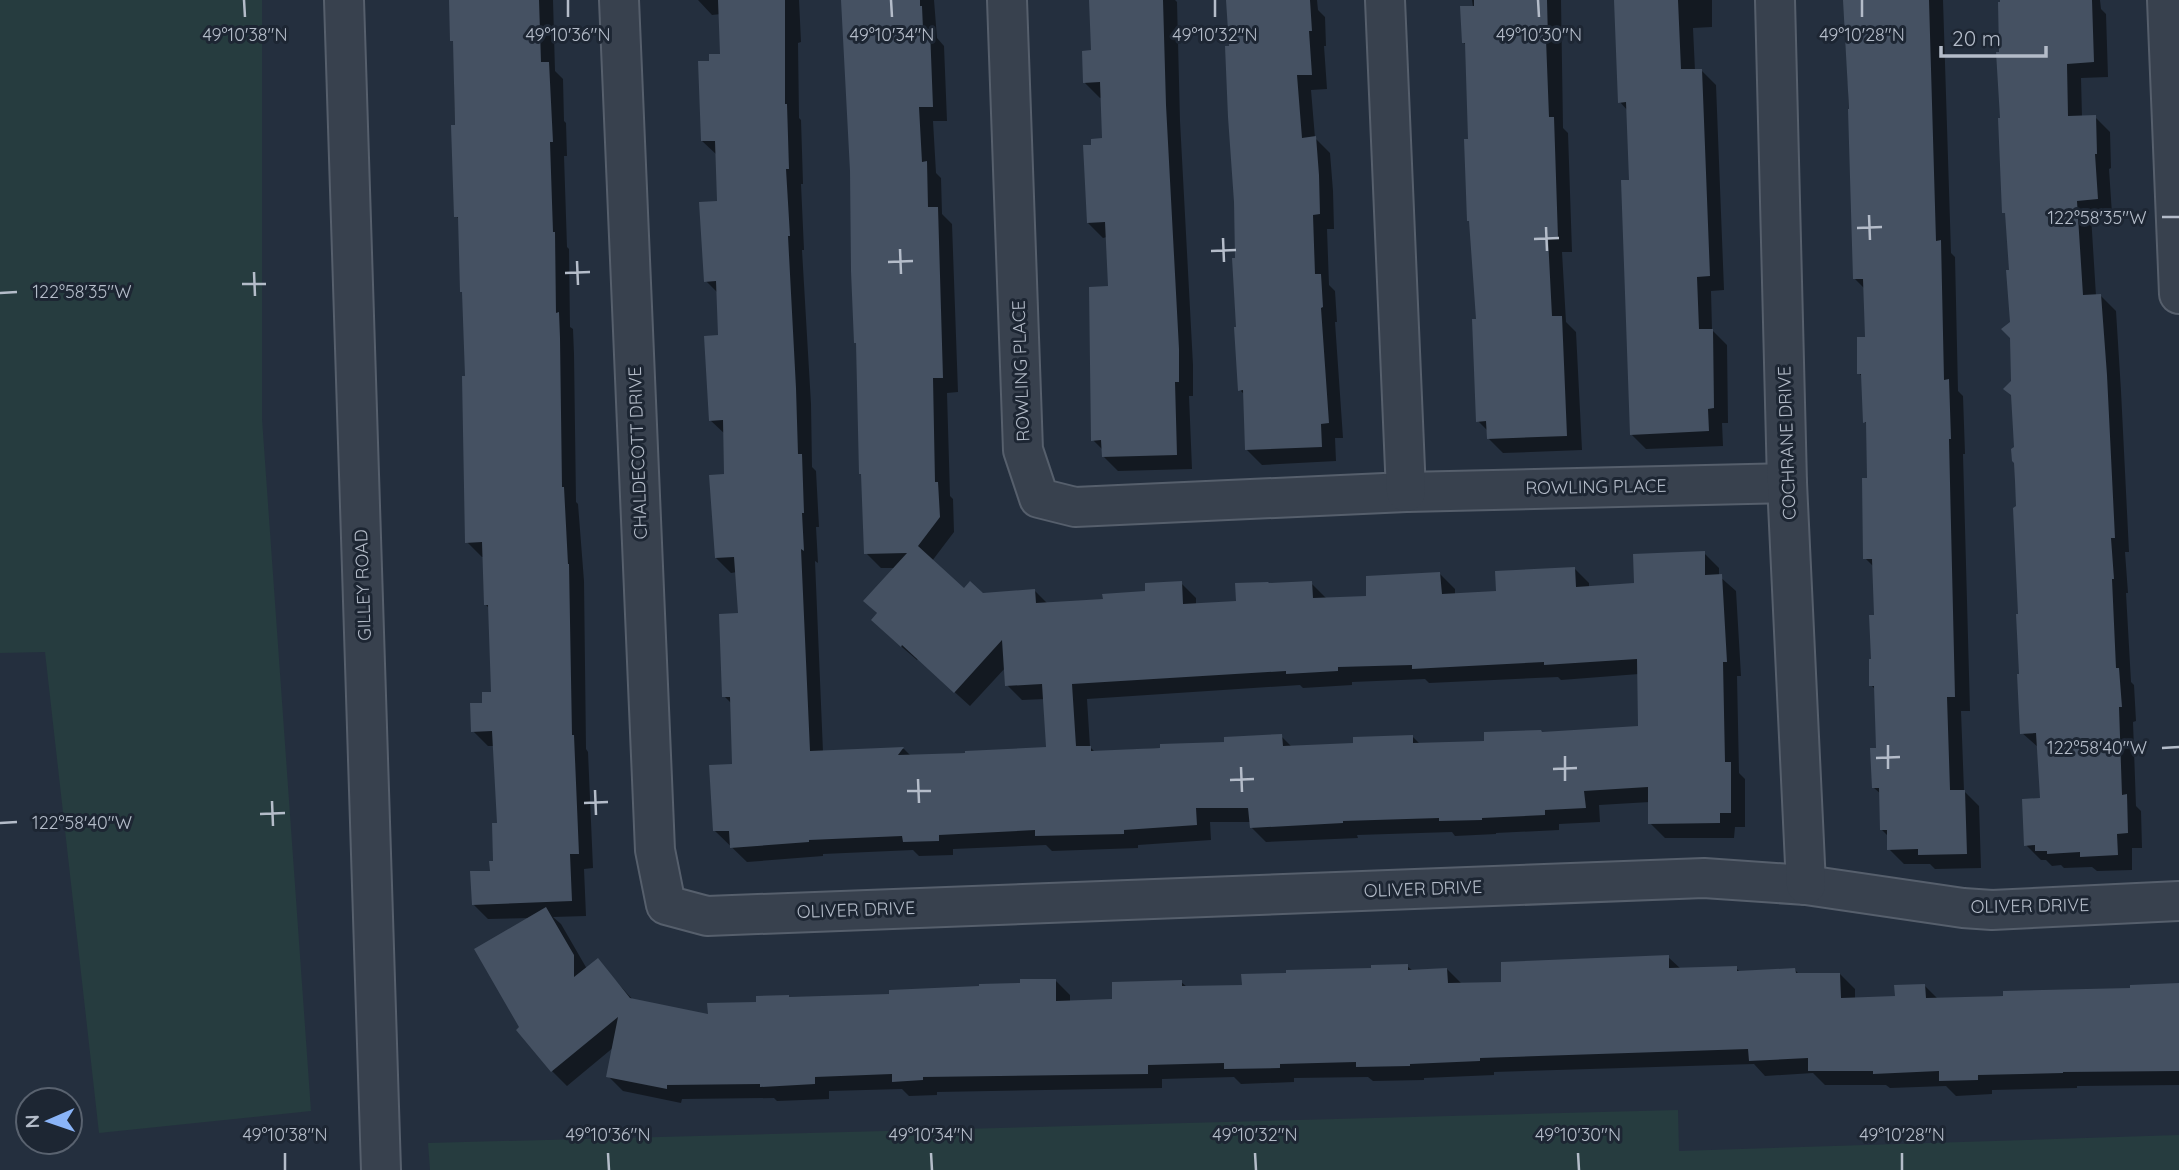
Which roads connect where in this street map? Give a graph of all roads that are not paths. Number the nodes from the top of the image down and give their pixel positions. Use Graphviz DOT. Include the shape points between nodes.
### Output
graph roads {
  1 [pos="344,0"];
  2 [pos="619,0"];
  3 [pos="1007,0"];
  4 [pos="1385,0"];
  5 [pos="1775,0"];
  6 [pos="2167,0"];
  7 [pos="2179,294"];
  8 [pos="1787,483"];
  9 [pos="1406,492"];
  10 [pos="1806,885"];
  11 [pos="2179,901"];
  12 [pos="666,905"];
  13 [pos="381,1170"];
  1 -- 13 [label="street, GILLEY ROAD"];
  2 -- 12 [label="street, CHALDECOTT DRIVE" via="655,850"];
  3 -- 9 [label="street, ROWLING PLACE" via="1023,450 1039,498 1075,507"];
  4 -- 9 [label="street"];
  5 -- 8 [label="street, COCHRANE DRIVE"];
  6 -- 7 [label="street"];
  8 -- 9 [label="street, ROWLING PLACE"];
  8 -- 10 [label="street, COCHRANE DRIVE"];
  10 -- 11 [label="street, OLIVER DRIVE" via="1992,910"];
  10 -- 12 [label="street, OLIVER DRIVE" via="1704,878 707,916"];
}
